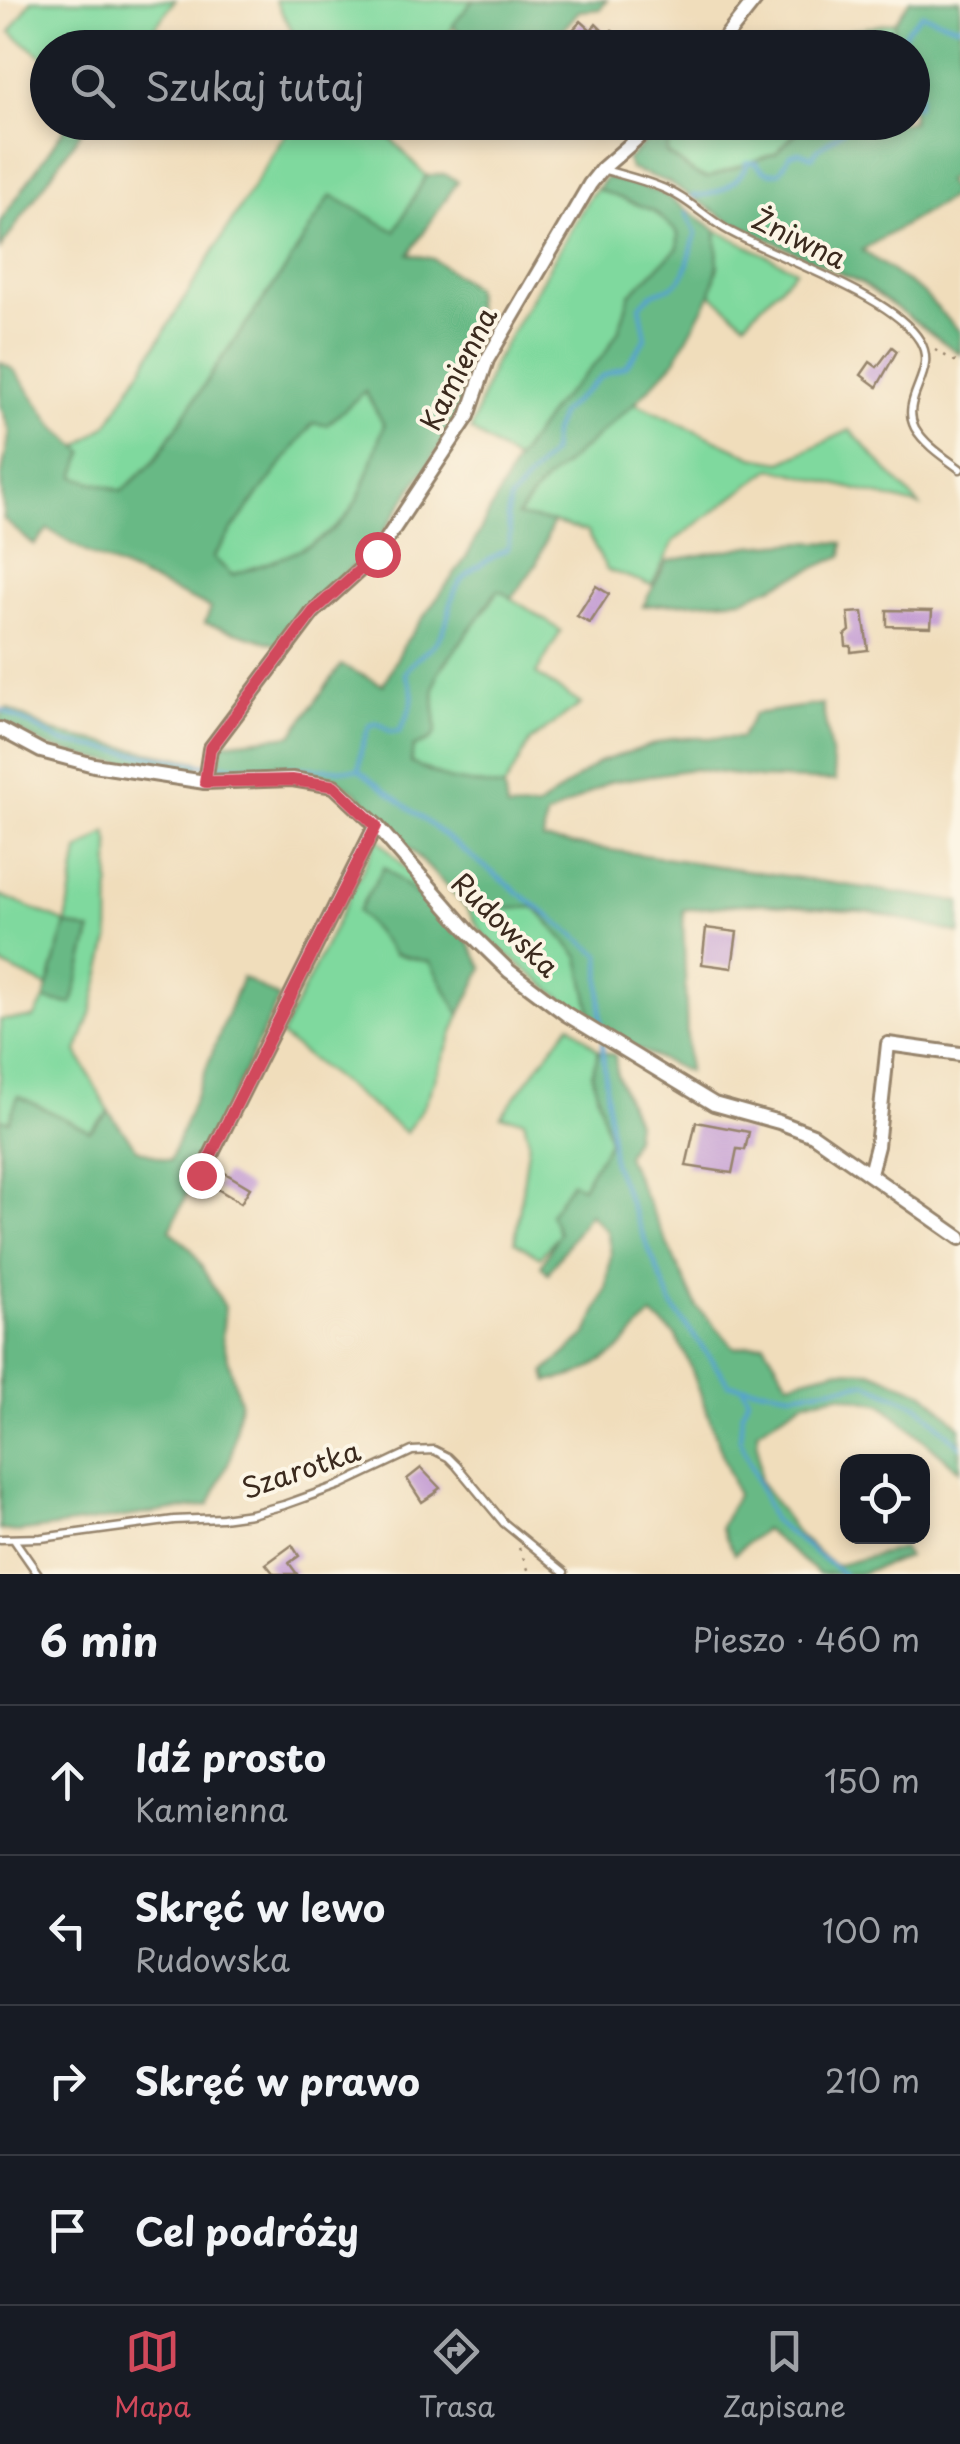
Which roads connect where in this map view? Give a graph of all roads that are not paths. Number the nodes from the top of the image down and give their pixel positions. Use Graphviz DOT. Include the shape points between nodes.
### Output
graph roads {
  1 [pos="754,0"];
  2 [pos="731,30"];
  3 [pos="635,140"];
  4 [pos="602,169"];
  5 [pos="960,468"];
  6 [pos="0,729"];
  7 [pos="205,782"];
  8 [pos="376,826"];
  9 [pos="960,1054"];
  10 [pos="870,1173"];
  11 [pos="201,1175"];
  12 [pos="960,1238"];
  13 [pos="0,1538"];
  14 [pos="14,1540"];
  15 [pos="564,1572"];
  16 [pos="38,1574"];
  1 -- 2 [label="street"];
  3 -- 4 [label="street, Kamienna"];
  4 -- 5 [label="lane, Żniwna" via="663,188 723,227 898,317 927,359 911,409 913,424"];
  4 -- 7 [label="street, Kamienna" via="487,360 468,416 377,554 313,612 210,749"];
  6 -- 7 [label="street, Rudowska" via="41,751 94,765"];
  7 -- 8 [label="street, Rudowska" via="334,786"];
  8 -- 10 [label="street, Rudowska" via="469,932 566,1014 714,1104 813,1135"];
  8 -- 11 [label="street"];
  9 -- 10 [label="street" via="888,1044"];
  10 -- 12 [label="street, Rudowska"];
  13 -- 14 [label="lane, Szarotka"];
  14 -- 15 [label="lane, Szarotka" via="251,1514 340,1485 412,1450 434,1450 448,1456 511,1528"];
  14 -- 16 [label="lane"];
}
